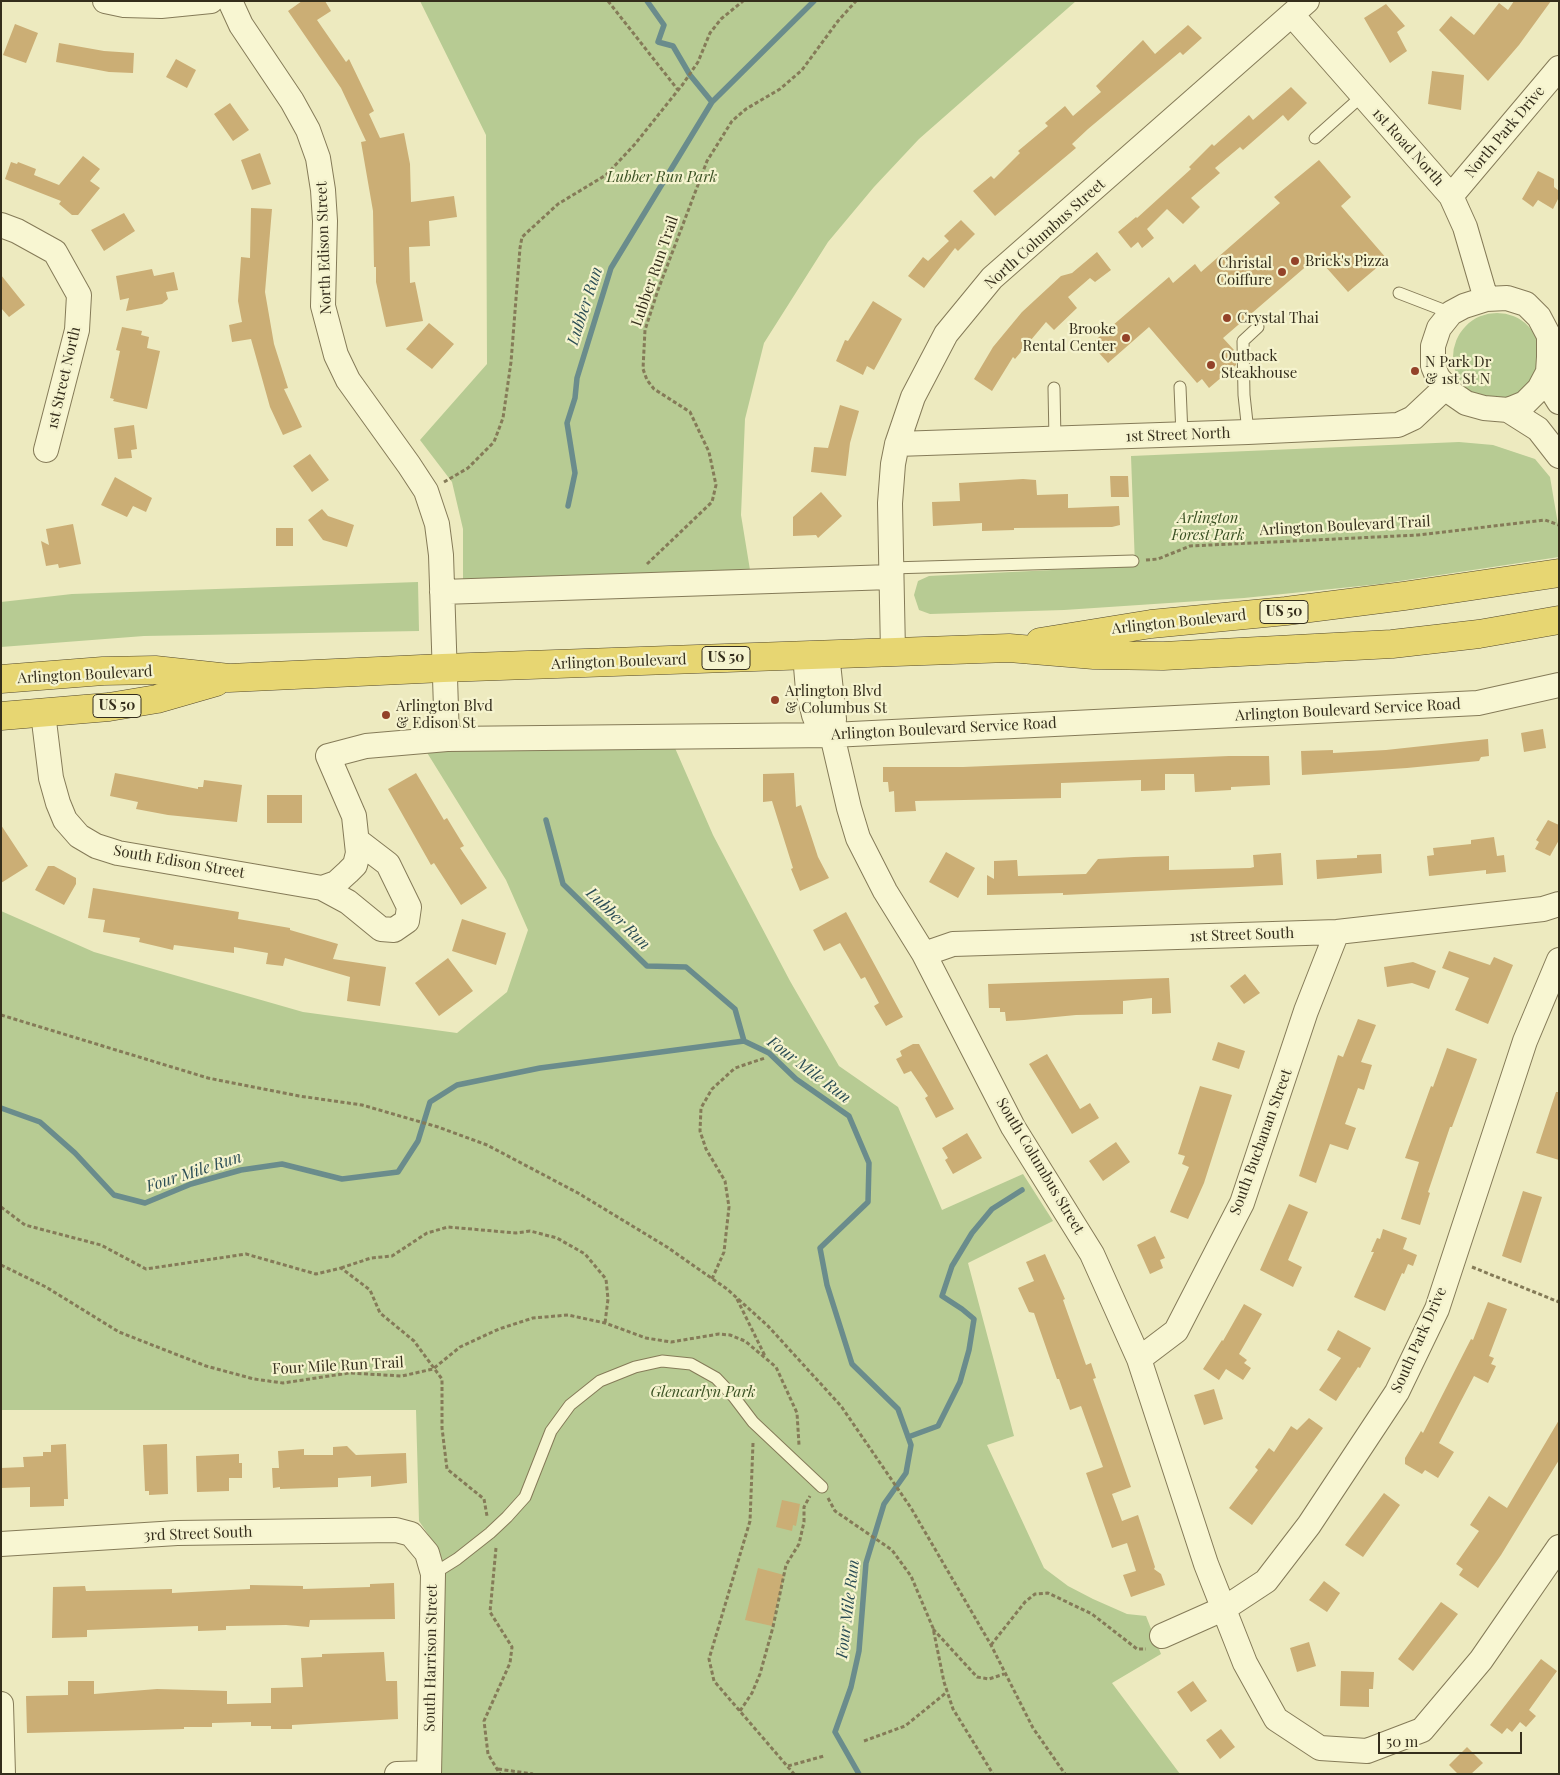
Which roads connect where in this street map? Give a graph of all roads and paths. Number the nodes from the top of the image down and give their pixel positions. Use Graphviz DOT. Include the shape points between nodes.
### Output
graph roads {
  1 [pos="104,1"];
  2 [pos="211,1"];
  3 [pos="230,1"];
  4 [pos="608,1"];
  5 [pos="743,1"];
  6 [pos="856,1"];
  7 [pos="1300,8"];
  8 [pos="1559,68"];
  9 [pos="678,90"];
  10 [pos="1362,96"];
  11 [pos="1315,138"];
  12 [pos="1451,196"];
  13 [pos="1,225"];
  14 [pos="1399,293"];
  15 [pos="1486,299"];
  16 [pos="1451,313"];
  17 [pos="1549,314"];
  18 [pos="1258,327"];
  19 [pos="1548,372"];
  20 [pos="1180,387"];
  21 [pos="1446,387"];
  22 [pos="1054,388"];
  23 [pos="1559,402"];
  24 [pos="1508,410"];
  25 [pos="1248,432"];
  26 [pos="1182,435"];
  27 [pos="1055,440"];
  28 [pos="897,444"];
  29 [pos="46,450"];
  30 [pos="1559,456"];
  31 [pos="426,492"];
  32 [pos="1559,525"];
  33 [pos="1133,561"];
  34 [pos="891,573"];
  35 [pos="1559,573"];
  36 [pos="641,586"];
  37 [pos="442,592"];
  38 [pos="1559,620"];
  39 [pos="1009,648"];
  40 [pos="893,652"];
  41 [pos="816,655"];
  42 [pos="444,668"];
  43 [pos="229,678"];
  44 [pos="1,679"];
  45 [pos="1559,686"];
  46 [pos="43,713"];
  47 [pos="1,716"];
  48 [pos="832,735"];
  49 [pos="447,739"];
  50 [pos="358,841"];
  51 [pos="322,888"];
  52 [pos="1559,904"];
  53 [pos="1337,932"];
  54 [pos="924,954"];
  55 [pos="1559,960"];
  56 [pos="1,1015"];
  57 [pos="765,1058"];
  58 [pos="1,1207"];
  59 [pos="1,1265"];
  60 [pos="341,1268"];
  61 [pos="1472,1268"];
  62 [pos="712,1279"];
  63 [pos="736,1297"];
  64 [pos="1559,1302"];
  65 [pos="605,1323"];
  66 [pos="766,1359"];
  67 [pos="1139,1359"];
  68 [pos="434,1369"];
  69 [pos="753,1422"];
  70 [pos="799,1448"];
  71 [pos="822,1487"];
  72 [pos="396,1530"];
  73 [pos="490,1533"];
  74 [pos="1,1544"];
  75 [pos="1559,1547"];
  76 [pos="433,1574"];
  77 [pos="1225,1608"];
  78 [pos="933,1628"];
  79 [pos="1162,1636"];
  80 [pos="991,1646"];
  81 [pos="1004,1674"];
  82 [pos="947,1692"];
  83 [pos="1,1704"];
  84 [pos="740,1711"];
  85 [pos="864,1742"];
  86 [pos="824,1756"];
  87 [pos="788,1766"];
  88 [pos="497,1768"];
  89 [pos="429,1773"];
  90 [pos="3,1774"];
  91 [pos="397,1774"];
  92 [pos="500,1774"];
  93 [pos="534,1774"];
  94 [pos="794,1774"];
  95 [pos="993,1774"];
  96 [pos="1065,1774"];
  1 -- 2 [label="street" via="161,6"];
  3 -- 31 [label="street, North Edison Street" via="241,25 292,101 308,130 318,158 324,213 323,306 336,355 348,380"];
  4 -- 9 [label="path"];
  5 -- 9 [label="path" via="710,33 698,62"];
  6 -- 36 [label="path, Lubber Run Trail" via="802,70 732,121 707,161 646,330 643,369 654,389 690,412 704,440 716,485 712,502 650,560"];
  7 -- 10 [label="street, 1st Road North"];
  7 -- 28 [label="street, North Columbus Street" via="992,278 946,334 917,388"];
  8 -- 12 [label="street, North Park Drive"];
  9 -- 31 [label="path" via="606,175 558,204 522,237 511,362 503,418 494,442 468,468"];
  10 -- 11 [label="lane"];
  10 -- 12 [label="street, 1st Road North"];
  12 -- 15 [label="street, 1st Road North" via="1465,227"];
  13 -- 29 [label="street, 1st Street North" via="55,252 79,295 77,330"];
  14 -- 16 [label="lane"];
  15 -- 16 [label="street"];
  15 -- 17 [label="street" via="1507,298"];
  16 -- 21 [label="street" via="1439,328 1433,346 1433,366"];
  17 -- 19 [label="street"];
  18 -- 25 [label="lane" via="1243,341"];
  19 -- 23 [label="street"];
  19 -- 24 [label="street" via="1539,389 1525,402"];
  20 -- 26 [label="lane"];
  21 -- 24 [label="street" via="1466,402 1484,408"];
  21 -- 25 [label="street, 1st Street North" via="1413,418 1398,424"];
  22 -- 27 [label="lane"];
  24 -- 30 [label="street" via="1538,429"];
  25 -- 26 [label="street, 1st Street North"];
  26 -- 27 [label="street, 1st Street North"];
  27 -- 28 [label="street, 1st Street North"];
  28 -- 34 [label="street, North Columbus Street" via="890,503"];
  31 -- 37 [label="street, North Edison Street" via="437,524"];
  32 -- 33 [label="path, Arlington Boulevard Trail" via="1545,520 1418,535 1190,546 1158,559"];
  33 -- 34 [label="lane"];
  34 -- 36 [label="street"];
  34 -- 40 [label="street, North Columbus Street"];
  35 -- 39 [label="highway, Arlington Boulevard / US 50" via="1316,608 1104,630"];
  36 -- 37 [label="street"];
  37 -- 42 [label="street, North Edison Street"];
  38 -- 39 [label="highway, Arlington Boulevard / US 50" via="1434,640 1314,650 1163,656 1094,655"];
  39 -- 40 [label="highway, Arlington Boulevard / US 50"];
  40 -- 41 [label="highway, Arlington Boulevard / US 50"];
  41 -- 42 [label="highway, Arlington Boulevard / US 50"];
  41 -- 48 [label="street, South Columbus Street" via="834,719"];
  42 -- 43 [label="highway, Arlington Boulevard / US 50"];
  42 -- 49 [label="street"];
  43 -- 44 [label="highway, Arlington Boulevard / US 50" via="155,670"];
  43 -- 46 [label="highway, Arlington Boulevard / US 50" via="157,700"];
  45 -- 48 [label="street, Arlington Boulevard Service Road" via="1478,703"];
  46 -- 47 [label="highway, Arlington Boulevard / US 50"];
  46 -- 51 [label="street, South Edison Street" via="51,778 58,803 65,820 79,836 118,854"];
  48 -- 49 [label="street, Arlington Boulevard Service Road"];
  48 -- 54 [label="street, South Columbus Street" via="858,838 885,892"];
  49 -- 50 [label="street, Arlington Boulevard Service Road" via="381,744 328,756 354,816"];
  50 -- 51 [label="street" via="355,865 336,883"];
  50 -- 51 [label="street, South Edison Street" via="388,864 409,907 407,921 394,930 381,929 348,902"];
  52 -- 53 [label="street, 1st Street South" via="1543,909"];
  53 -- 54 [label="street, 1st Street South" via="953,944"];
  53 -- 67 [label="street, South Buchanan Street" via="1306,1011 1242,1203 1176,1331"];
  54 -- 67 [label="street, South Columbus Street" via="1013,1126 1092,1254"];
  55 -- 77 [label="street, South Park Drive" via="1525,1041 1437,1309 1397,1392 1309,1525 1266,1581"];
  56 -- 62 [label="path" via="208,1078 362,1105 487,1145 667,1247"];
  57 -- 62 [label="path" via="736,1068 712,1089 701,1108 700,1131 725,1181 729,1207 724,1252"];
  58 -- 60 [label="path" via="24,1225 101,1246 146,1269 246,1254 316,1274"];
  59 -- 68 [label="path, Four Mile Run Trail" via="46,1287 119,1332 206,1366 254,1379 283,1383 349,1373 402,1376"];
  60 -- 65 [label="path" via="371,1258 392,1256 426,1233 448,1227 516,1233 530,1231 557,1238 585,1254 606,1279"];
  60 -- 68 [label="path" via="370,1290 380,1313 414,1340"];
  61 -- 64 [label="path"];
  62 -- 63 [label="path"];
  63 -- 66 [label="path, Four Mile Run Trail"];
  63 -- 80 [label="path" via="768,1326 841,1406 911,1508"];
  65 -- 66 [label="path, Four Mile Run Trail" via="646,1338 671,1342 730,1335 745,1341"];
  65 -- 68 [label="path, Four Mile Run Trail" via="568,1315 533,1318 460,1347"];
  66 -- 70 [label="path, Four Mile Run Trail" via="776,1367 786,1384 796,1413"];
  67 -- 77 [label="street, South Columbus Street" via="1206,1564"];
  68 -- 73 [label="path" via="442,1380 442,1428 448,1469 484,1499"];
  69 -- 71 [label="lane"];
  69 -- 73 [label="lane" via="716,1378 691,1364 662,1361 600,1381 570,1405 556,1424 524,1497"];
  69 -- 84 [label="path" via="750,1521 709,1659 714,1681"];
  71 -- 78 [label="path" via="835,1511 892,1550 911,1576"];
  71 -- 84 [label="path" via="812,1494 804,1507 802,1535 786,1565 760,1674"];
  72 -- 74 [label="street, 3rd Street South" via="177,1534"];
  72 -- 76 [label="street, South Harrison Street" via="411,1534 420,1542"];
  73 -- 76 [label="lane"];
  73 -- 88 [label="path" via="496,1544 490,1612 512,1647 510,1663 484,1721 488,1754"];
  75 -- 77 [label="street, South Columbus Street" via="1481,1660 1422,1730 1367,1751 1320,1748 1276,1719 1245,1663"];
  76 -- 89 [label="street, South Harrison Street"];
  77 -- 79 [label="street, South Park Drive"];
  78 -- 81 [label="path" via="977,1677 988,1679"];
  78 -- 82 [label="path"];
  79 -- 80 [label="path" via="1145,1650 1137,1649 1092,1614 1048,1593 1035,1594 1026,1602"];
  80 -- 81 [label="path"];
  81 -- 96 [label="path" via="1033,1728"];
  82 -- 85 [label="path" via="905,1726"];
  82 -- 95 [label="path" via="953,1709"];
  83 -- 90 [label="street"];
  84 -- 87 [label="path"];
  86 -- 87 [label="path"];
  87 -- 94 [label="path"];
  88 -- 92 [label="path"];
  88 -- 93 [label="path"];
  89 -- 91 [label="street"];
}
